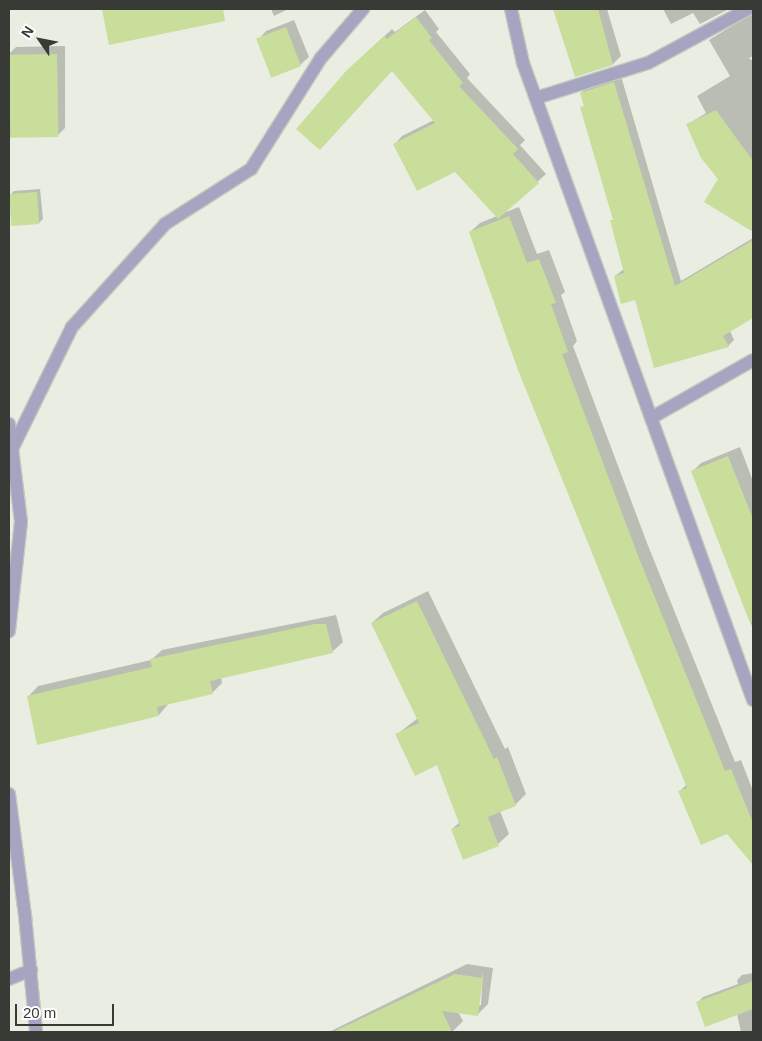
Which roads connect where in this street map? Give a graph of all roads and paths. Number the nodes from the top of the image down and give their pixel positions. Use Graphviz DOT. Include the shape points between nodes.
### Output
graph roads {
  1 [pos="363,9"];
  2 [pos="511,9"];
  3 [pos="748,9"];
  4 [pos="536,98"];
  5 [pos="753,360"];
  6 [pos="651,418"];
  7 [pos="9,424"];
  8 [pos="12,449"];
  9 [pos="11,593"];
  10 [pos="9,631"];
  11 [pos="753,700"];
  12 [pos="9,794"];
  13 [pos="31,970"];
  14 [pos="9,979"];
  15 [pos="36,1032"];
  1 -- 8 [label="street" via="321,58 251,169 165,224 72,327"];
  2 -- 4 [label="street" via="523,63"];
  3 -- 4 [label="street" via="648,63"];
  4 -- 6 [label="street"];
  5 -- 6 [label="street"];
  6 -- 11 [label="street"];
  7 -- 8 [label="street"];
  8 -- 9 [label="street" via="21,522"];
  9 -- 10 [label="street"];
  12 -- 13 [label="street"];
  13 -- 14 [label="street"];
  13 -- 15 [label="street"];
}
